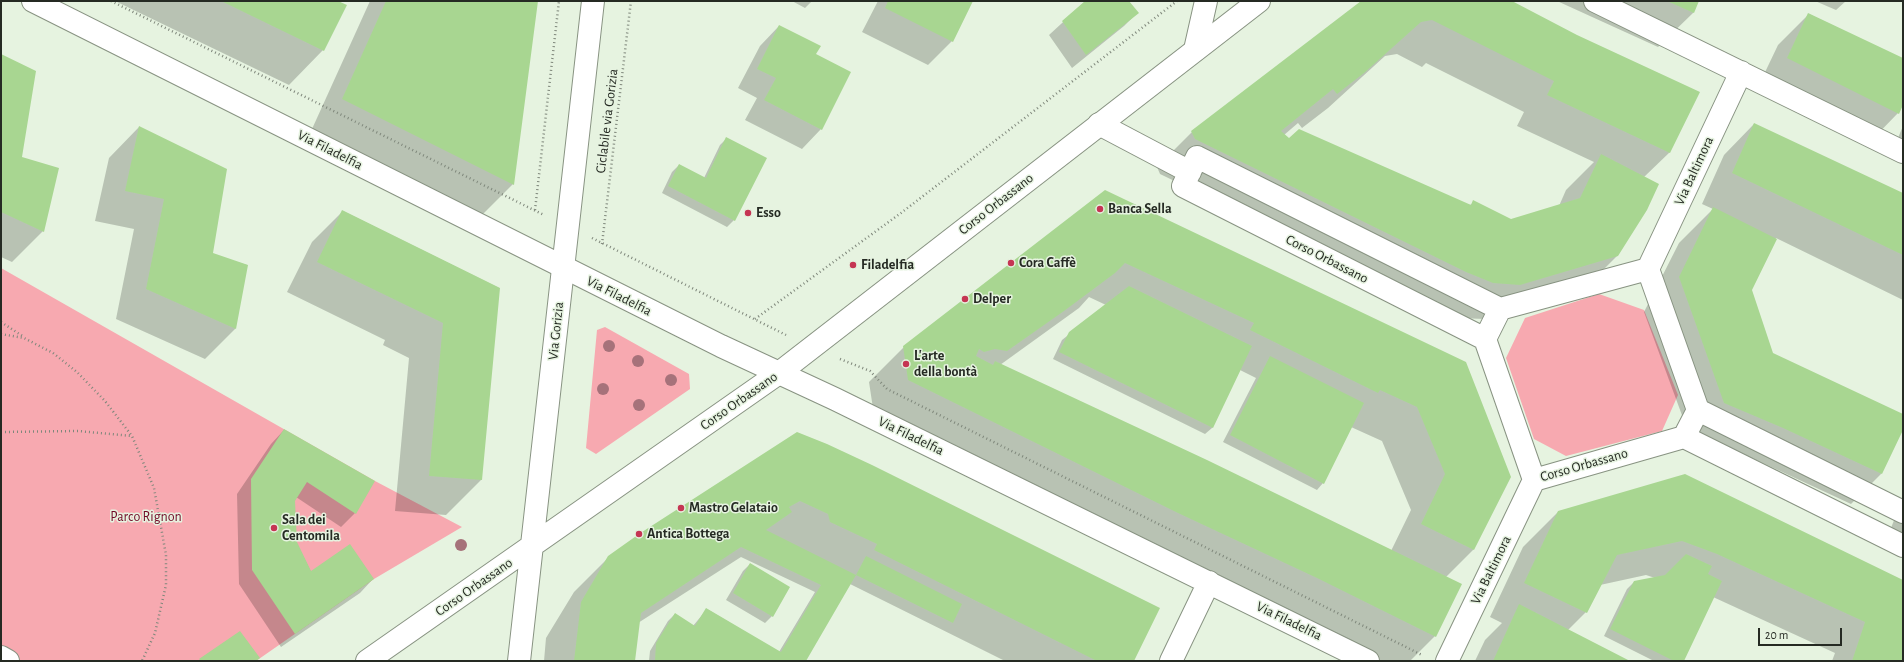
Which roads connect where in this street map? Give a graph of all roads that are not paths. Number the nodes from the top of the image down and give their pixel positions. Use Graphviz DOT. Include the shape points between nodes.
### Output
graph roads {
  1 [pos="33,1"];
  2 [pos="593,1"];
  3 [pos="1206,1"];
  4 [pos="1258,1"];
  5 [pos="1594,1"];
  6 [pos="1195,50"];
  7 [pos="1740,72"];
  8 [pos="1099,124"];
  9 [pos="1903,152"];
  10 [pos="1190,172"];
  11 [pos="563,268"];
  12 [pos="1648,268"];
  13 [pos="1500,309"];
  14 [pos="1485,339"];
  15 [pos="779,373"];
  16 [pos="1698,410"];
  17 [pos="1684,437"];
  18 [pos="1534,480"];
  19 [pos="1903,512"];
  20 [pos="1903,546"];
  21 [pos="532,547"];
  22 [pos="1209,582"];
  23 [pos="1,657"];
  24 [pos="1438,659"];
  25 [pos="8,661"];
  26 [pos="367,661"];
  27 [pos="519,661"];
  28 [pos="1171,661"];
  29 [pos="1368,661"];
  1 -- 11 [label="street, Via Filadelfia"];
  2 -- 11 [label="street, Via Gorizia"];
  3 -- 6 [label="street"];
  4 -- 6 [label="street, Corso Orbassano"];
  5 -- 7 [label="street"];
  6 -- 8 [label="street, Corso Orbassano"];
  7 -- 9 [label="street"];
  7 -- 12 [label="street, Via Baltimora"];
  8 -- 10 [label="street"];
  8 -- 15 [label="street, Corso Orbassano"];
  10 -- 13 [label="street, Corso Orbassano" via="1198,157"];
  10 -- 14 [label="street, Corso Orbassano" via="1183,186"];
  11 -- 15 [label="street, Via Filadelfia"];
  11 -- 21 [label="street, Via Gorizia"];
  12 -- 13 [label="street"];
  12 -- 16 [label="street"];
  13 -- 14 [label="street"];
  14 -- 18 [label="street, Corso Orbassano"];
  15 -- 21 [label="street, Corso Orbassano"];
  15 -- 22 [label="street, Via Filadelfia"];
  16 -- 17 [label="street"];
  16 -- 19 [label="street"];
  17 -- 18 [label="street, Corso Orbassano"];
  17 -- 20 [label="street"];
  18 -- 24 [label="street, Via Baltimora"];
  21 -- 26 [label="street, Corso Orbassano"];
  21 -- 27 [label="street, Via Gorizia"];
  22 -- 28 [label="street"];
  22 -- 29 [label="street, Via Filadelfia"];
  23 -- 25 [label="street"];
}
